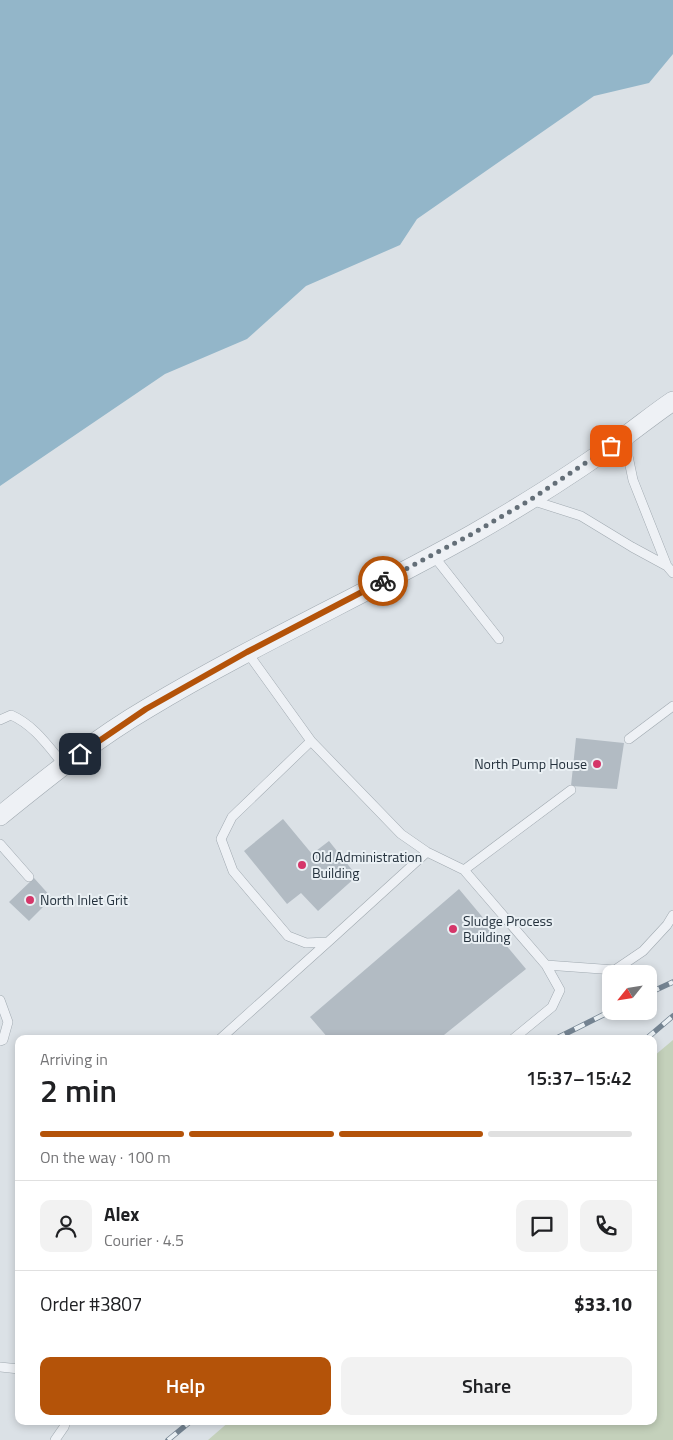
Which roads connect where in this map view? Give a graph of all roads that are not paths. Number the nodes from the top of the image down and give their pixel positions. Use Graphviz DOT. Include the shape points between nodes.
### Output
graph roads {
  1 [pos="673,400"];
  2 [pos="628,435"];
  3 [pos="530,500"];
  4 [pos="433,555"];
  5 [pos="670,569"];
  6 [pos="499,639"];
  7 [pos="247,652"];
  8 [pos="673,706"];
  9 [pos="0,720"];
  10 [pos="629,739"];
  11 [pos="311,741"];
  12 [pos="64,765"];
  13 [pos="571,790"];
  14 [pos="0,816"];
  15 [pos="0,844"];
  16 [pos="427,852"];
  17 [pos="464,870"];
  18 [pos="29,877"];
  19 [pos="673,915"];
  20 [pos="328,942"];
  21 [pos="546,965"];
  22 [pos="0,1000"];
  23 [pos="224,1035"];
  24 [pos="519,1035"];
  25 [pos="0,1041"];
  26 [pos="0,1367"];
  27 [pos="15,1369"];
  28 [pos="65,1425"];
  29 [pos="55,1440"];
  1 -- 2 [label="street"];
  2 -- 3 [label="street"];
  2 -- 5 [label="lane" via="633,480"];
  3 -- 4 [label="street"];
  3 -- 5 [label="lane" via="581,516"];
  4 -- 6 [label="lane"];
  4 -- 7 [label="street"];
  7 -- 11 [label="lane"];
  7 -- 12 [label="street" via="146,709"];
  8 -- 10 [label="lane"];
  9 -- 12 [label="lane" via="11,715 23,720"];
  11 -- 16 [label="lane" via="401,834"];
  11 -- 20 [label="lane" via="232,817 220,839 233,871 288,936 306,943"];
  12 -- 14 [label="street"];
  13 -- 17 [label="lane"];
  15 -- 18 [label="lane"];
  16 -- 17 [label="lane"];
  16 -- 20 [label="lane"];
  17 -- 21 [label="lane"];
  19 -- 21 [label="lane" via="643,951 615,970"];
  20 -- 23 [label="lane"];
  21 -- 24 [label="lane" via="560,990 552,1007"];
  22 -- 25 [label="lane" via="8,1022"];
  26 -- 27 [label="lane"];
  28 -- 29 [label="lane"];
}
